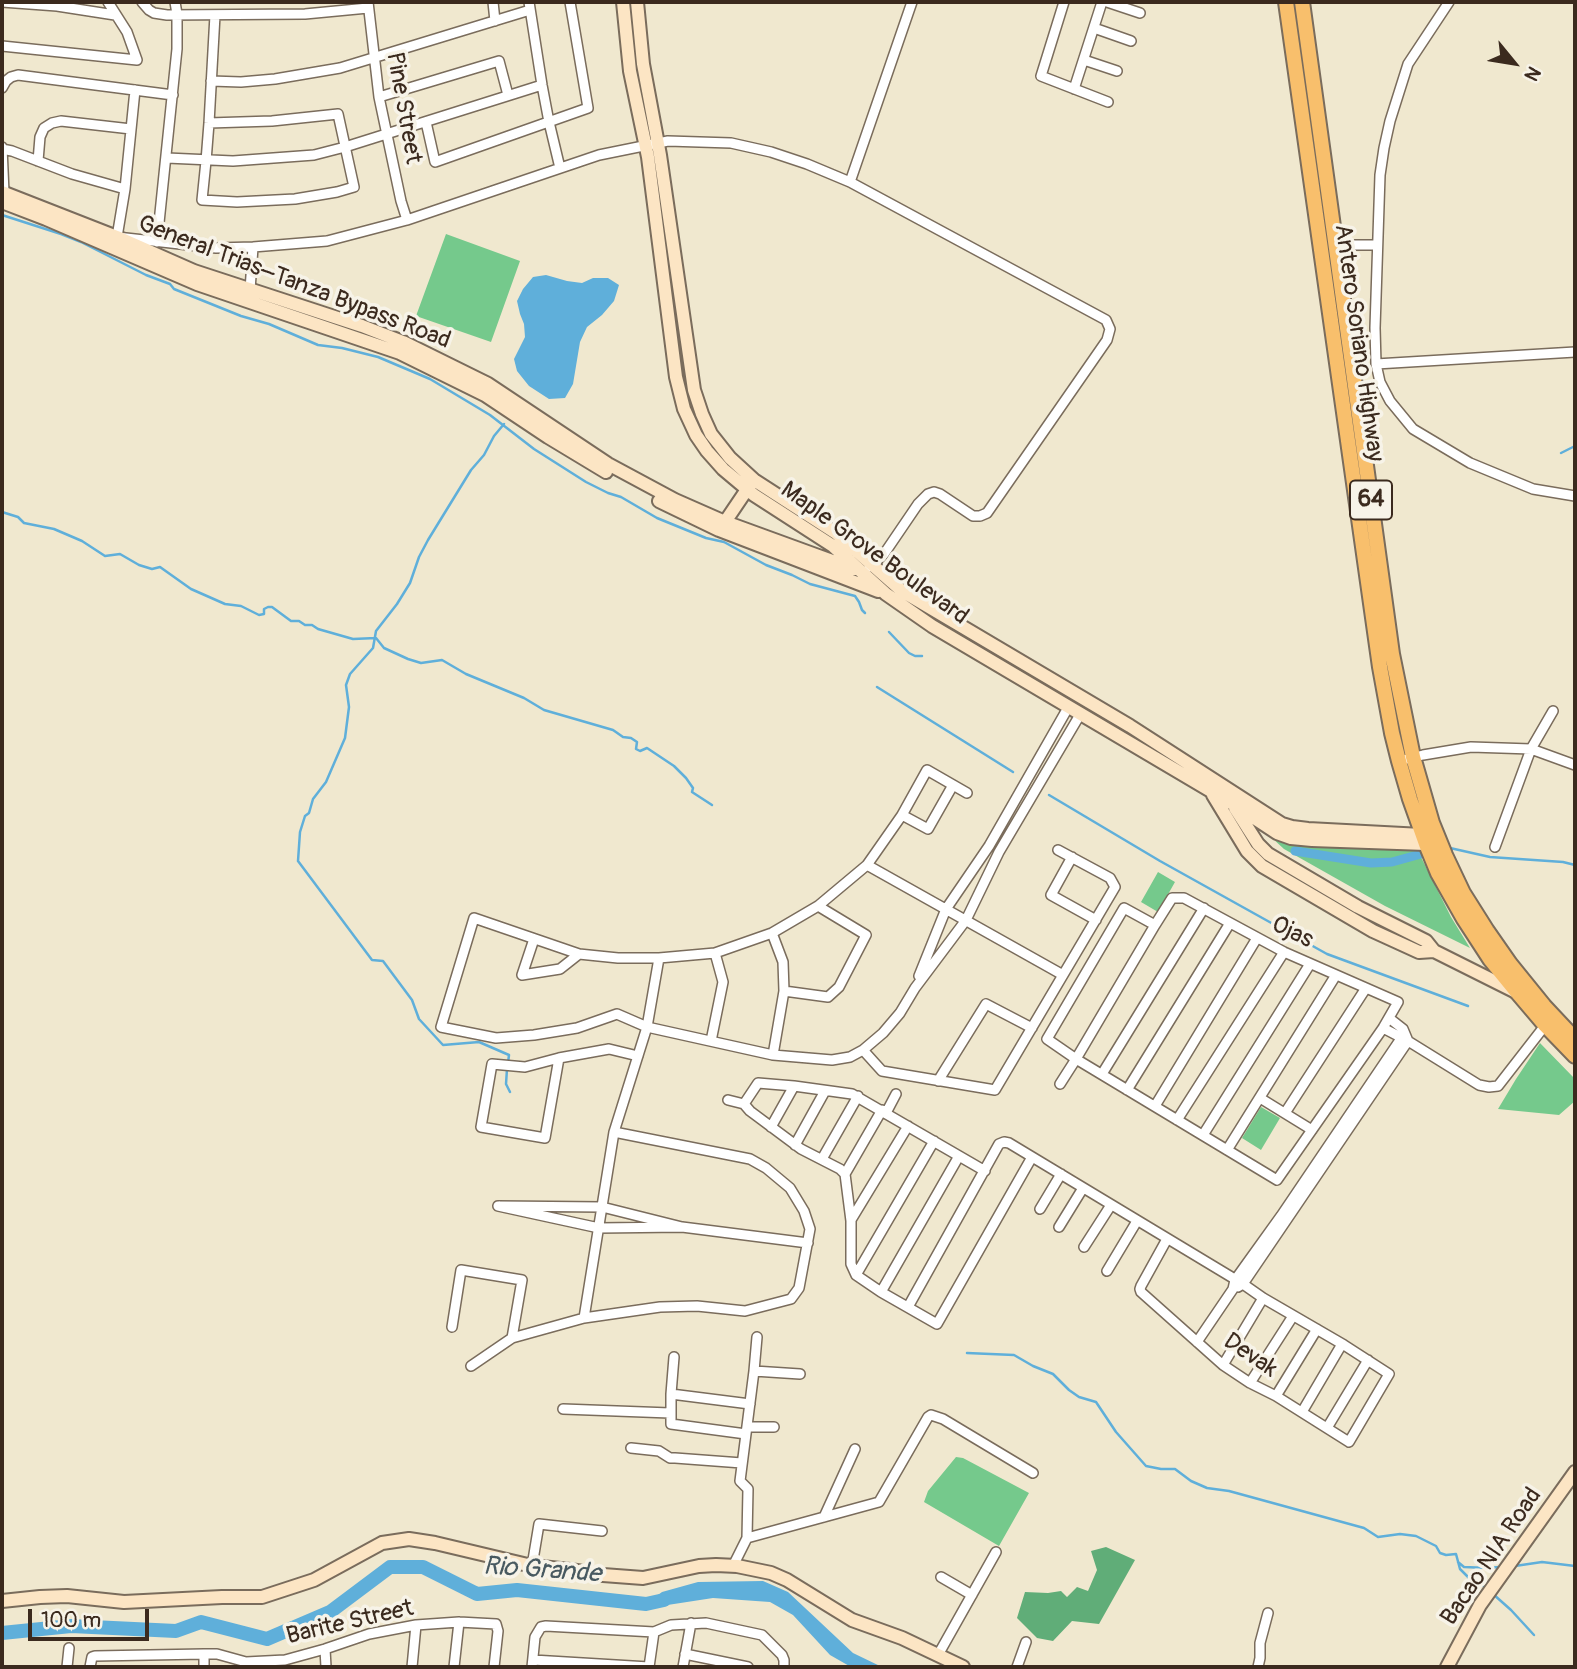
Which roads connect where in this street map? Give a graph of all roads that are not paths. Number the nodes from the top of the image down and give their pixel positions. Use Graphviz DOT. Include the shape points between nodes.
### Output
graph roads {
  1 [pos="2,2"];
  2 [pos="108,2"];
  3 [pos="142,2"];
  4 [pos="175,2"];
  5 [pos="493,2"];
  6 [pos="570,2"];
  7 [pos="624,2"];
  8 [pos="637,2"];
  9 [pos="912,2"];
  10 [pos="1064,2"];
  11 [pos="1105,2"];
  12 [pos="1286,2"];
  13 [pos="1301,2"];
  14 [pos="1449,2"];
  15 [pos="56,4"];
  16 [pos="368,5"];
  17 [pos="530,6"];
  18 [pos="177,13"];
  19 [pos="1140,13"];
  20 [pos="115,15"];
  21 [pos="215,15"];
  22 [pos="495,21"];
  23 [pos="1094,28"];
  24 [pos="1130,41"];
  25 [pos="2,46"];
  26 [pos="373,59"];
  27 [pos="1084,60"];
  28 [pos="1117,71"];
  29 [pos="211,81"];
  30 [pos="542,85"];
  31 [pos="2,88"];
  32 [pos="1074,89"];
  33 [pos="135,90"];
  34 [pos="173,95"];
  35 [pos="508,95"];
  36 [pos="379,97"];
  37 [pos="1108,102"];
  38 [pos="426,122"];
  39 [pos="549,122"];
  40 [pos="209,123"];
  41 [pos="131,129"];
  42 [pos="386,134"];
  43 [pos="652,144"];
  44 [pos="345,147"];
  45 [pos="2,148"];
  46 [pos="167,158"];
  47 [pos="206,160"];
  48 [pos="38,161"];
  49 [pos="560,168"];
  50 [pos="850,182"];
  51 [pos="125,189"];
  52 [pos="3,195"];
  53 [pos="407,220"];
  54 [pos="117,237"];
  55 [pos="157,242"];
  56 [pos="1377,245"];
  57 [pos="253,247"];
  58 [pos="1336,247"];
  59 [pos="250,290"];
  60 [pos="1575,352"];
  61 [pos="1376,364"];
  62 [pos="750,485"];
  63 [pos="1575,496"];
  64 [pos="725,522"];
  65 [pos="867,569"];
  66 [pos="902,591"];
  67 [pos="886,594"];
  68 [pos="1069,706"];
  69 [pos="1553,711"];
  70 [pos="1081,713"];
  71 [pos="1531,749"];
  72 [pos="1406,759"];
  73 [pos="1575,765"];
  74 [pos="953,785"];
  75 [pos="1215,787"];
  76 [pos="967,793"];
  77 [pos="1233,804"];
  78 [pos="902,815"];
  79 [pos="1429,839"];
  80 [pos="989,846"];
  81 [pos="1495,847"];
  82 [pos="1058,850"];
  83 [pos="999,852"];
  84 [pos="1072,857"];
  85 [pos="867,864"];
  86 [pos="818,906"];
  87 [pos="1204,908"];
  88 [pos="946,909"];
  89 [pos="966,920"];
  90 [pos="1096,920"];
  91 [pos="1230,923"];
  92 [pos="1155,925"];
  93 [pos="772,933"];
  94 [pos="1257,938"];
  95 [pos="534,939"];
  96 [pos="1434,951"];
  97 [pos="1284,952"];
  98 [pos="715,953"];
  99 [pos="579,954"];
  100 [pos="659,958"];
  101 [pos="1310,964"];
  102 [pos="1063,975"];
  103 [pos="1336,975"];
  104 [pos="915,988"];
  105 [pos="1366,988"];
  106 [pos="784,991"];
  107 [pos="1517,992"];
  108 [pos="1388,1018"];
  109 [pos="1549,1021"];
  110 [pos="647,1027"];
  111 [pos="1032,1028"];
  112 [pos="1383,1028"];
  113 [pos="1405,1039"];
  114 [pos="1575,1039"];
  115 [pos="711,1041"];
  116 [pos="863,1050"];
  117 [pos="773,1055"];
  118 [pos="638,1056"];
  119 [pos="1575,1056"];
  120 [pos="559,1058"];
  121 [pos="1076,1059"];
  122 [pos="1102,1074"];
  123 [pos="938,1081"];
  124 [pos="1060,1084"];
  125 [pos="794,1086"];
  126 [pos="1127,1090"];
  127 [pos="825,1091"];
  128 [pos="896,1094"];
  129 [pos="858,1097"];
  130 [pos="1260,1098"];
  131 [pos="728,1100"];
  132 [pos="744,1104"];
  133 [pos="1155,1106"];
  134 [pos="884,1111"];
  135 [pos="1285,1113"];
  136 [pos="1177,1120"];
  137 [pos="908,1126"];
  138 [pos="771,1127"];
  139 [pos="1312,1130"];
  140 [pos="614,1132"];
  141 [pos="1203,1135"];
  142 [pos="934,1141"];
  143 [pos="795,1145"];
  144 [pos="1227,1150"];
  145 [pos="959,1156"];
  146 [pos="1032,1157"];
  147 [pos="822,1160"];
  148 [pos="985,1171"];
  149 [pos="845,1174"];
  150 [pos="1061,1174"];
  151 [pos="1083,1188"];
  152 [pos="1111,1205"];
  153 [pos="602,1207"];
  154 [pos="1040,1209"];
  155 [pos="851,1221"];
  156 [pos="1137,1221"];
  157 [pos="682,1227"];
  158 [pos="1059,1227"];
  159 [pos="599,1228"];
  160 [pos="1167,1239"];
  161 [pos="807,1243"];
  162 [pos="1084,1247"];
  163 [pos="1107,1271"];
  164 [pos="856,1275"];
  165 [pos="1237,1284"];
  166 [pos="881,1292"];
  167 [pos="1263,1298"];
  168 [pos="908,1307"];
  169 [pos="1293,1316"];
  170 [pos="584,1318"];
  171 [pos="452,1327"];
  172 [pos="1317,1329"];
  173 [pos="757,1337"];
  174 [pos="512,1338"];
  175 [pos="1197,1342"];
  176 [pos="1342,1344"];
  177 [pos="674,1357"];
  178 [pos="1368,1360"];
  179 [pos="1223,1365"];
  180 [pos="471,1366"];
  181 [pos="754,1371"];
  182 [pos="800,1374"];
  183 [pos="1250,1383"];
  184 [pos="671,1394"];
  185 [pos="1276,1396"];
  186 [pos="750,1404"];
  187 [pos="563,1409"];
  188 [pos="1302,1412"];
  189 [pos="670,1413"];
  190 [pos="774,1427"];
  191 [pos="1327,1428"];
  192 [pos="747,1431"];
  193 [pos="631,1448"];
  194 [pos="856,1449"];
  195 [pos="742,1463"];
  196 [pos="1575,1472"];
  197 [pos="1033,1473"];
  198 [pos="824,1517"];
  199 [pos="602,1531"];
  200 [pos="747,1538"];
  201 [pos="996,1552"];
  202 [pos="531,1566"];
  203 [pos="733,1566"];
  204 [pos="941,1577"];
  205 [pos="972,1595"];
  206 [pos="2,1601"];
  207 [pos="1268,1613"];
  208 [pos="459,1622"];
  209 [pos="691,1623"];
  210 [pos="416,1625"];
  211 [pos="654,1632"];
  212 [pos="1026,1642"];
  213 [pos="68,1648"];
  214 [pos="325,1649"];
  215 [pos="165,1654"];
  216 [pos="204,1654"];
  217 [pos="685,1654"];
  218 [pos="127,1655"];
  219 [pos="938,1656"];
  220 [pos="285,1663"];
  221 [pos="90,1664"];
  222 [pos="246,1664"];
  223 [pos="533,1664"];
  224 [pos="66,1667"];
  225 [pos="127,1667"];
  226 [pos="166,1667"];
  227 [pos="204,1667"];
  228 [pos="326,1667"];
  229 [pos="411,1667"];
  230 [pos="454,1667"];
  231 [pos="494,1667"];
  232 [pos="649,1667"];
  233 [pos="683,1667"];
  234 [pos="748,1667"];
  235 [pos="784,1667"];
  236 [pos="963,1667"];
  237 [pos="1017,1667"];
  238 [pos="1258,1667"];
  239 [pos="1447,1667"];
  1 -- 15 [label="street"];
  2 -- 20 [label="street"];
  3 -- 18 [label="street" via="154,13"];
  4 -- 18 [label="street"];
  5 -- 22 [label="street"];
  6 -- 39 [label="street" via="587,108"];
  7 -- 43 [label="main road, Maple Grove Boulevard" via="630,71"];
  8 -- 43 [label="main road, Maple Grove Boulevard"];
  9 -- 50 [label="street"];
  10 -- 32 [label="street" via="1041,76"];
  11 -- 19 [label="street"];
  11 -- 23 [label="street"];
  12 -- 72 [label="main road, Antero Soriano Highway / 64" via="1380,667 1392,733"];
  13 -- 58 [label="main road, Antero Soriano Highway / 64"];
  14 -- 56 [label="street" via="1408,64 1390,121 1380,175"];
  15 -- 20 [label="street"];
  16 -- 21 [label="street" via="305,14"];
  16 -- 26 [label="street, Pine Street"];
  17 -- 22 [label="street"];
  17 -- 30 [label="street"];
  18 -- 21 [label="street"];
  18 -- 34 [label="street"];
  20 -- 25 [label="street" via="137,60"];
  21 -- 29 [label="street"];
  22 -- 26 [label="street"];
  23 -- 24 [label="street"];
  23 -- 27 [label="street"];
  26 -- 29 [label="street" via="275,79"];
  26 -- 36 [label="street, Pine Street"];
  27 -- 28 [label="street"];
  27 -- 32 [label="street"];
  29 -- 40 [label="street"];
  30 -- 35 [label="street"];
  30 -- 39 [label="street"];
  31 -- 33 [label="street" via="18,75"];
  32 -- 37 [label="street"];
  33 -- 34 [label="street"];
  33 -- 41 [label="street"];
  34 -- 46 [label="street"];
  35 -- 36 [label="street" via="499,61"];
  35 -- 38 [label="street"];
  36 -- 42 [label="street, Pine Street"];
  38 -- 39 [label="street" via="435,162"];
  38 -- 42 [label="street"];
  39 -- 49 [label="street"];
  40 -- 44 [label="street" via="338,114"];
  40 -- 47 [label="street"];
  41 -- 48 [label="street" via="52,123 40,137"];
  41 -- 51 [label="street"];
  42 -- 44 [label="street"];
  42 -- 53 [label="street, Pine Street"];
  43 -- 49 [label="street"];
  43 -- 50 [label="street" via="732,143 771,152"];
  43 -- 62 [label="main road, Maple Grove Boulevard" via="698,404 716,442"];
  44 -- 47 [label="street" via="291,158"];
  44 -- 47 [label="street" via="354,187 295,199 202,200"];
  45 -- 48 [label="street"];
  45 -- 52 [label="street"];
  46 -- 47 [label="street"];
  46 -- 55 [label="street"];
  48 -- 51 [label="street"];
  49 -- 53 [label="street"];
  50 -- 65 [label="street" via="1099,315 1110,329 1109,337 987,513 973,516 942,495 930,493 884,554"];
  51 -- 54 [label="street"];
  52 -- 54 [label="main road, General Trias–Tanza Bypass Road"];
  52 -- 67 [label="main road, General Trias–Tanza Bypass Road" via="46,219 197,284 400,354 485,395 596,467 675,509"];
  53 -- 57 [label="street" via="327,241"];
  54 -- 55 [label="street"];
  54 -- 59 [label="main road, General Trias–Tanza Bypass Road"];
  55 -- 57 [label="street"];
  56 -- 58 [label="street"];
  56 -- 61 [label="street"];
  57 -- 59 [label="street"];
  58 -- 72 [label="main road, Antero Soriano Highway / 64"];
  59 -- 64 [label="main road, General Trias–Tanza Bypass Road" via="362,326 488,384 608,464"];
  60 -- 61 [label="street"];
  61 -- 63 [label="street" via="1390,401 1413,429 1470,463 1533,489"];
  62 -- 64 [label="main road"];
  62 -- 65 [label="main road, Maple Grove Boulevard"];
  64 -- 65 [label="main road, General Trias–Tanza Bypass Road"];
  65 -- 66 [label="main road, General Trias–Tanza Bypass Road"];
  65 -- 67 [label="main road, Maple Grove Boulevard"];
  66 -- 75 [label="main road, Maple Grove Boulevard" via="1130,726"];
  67 -- 68 [label="main road, Maple Grove Boulevard"];
  68 -- 70 [label="main road, Maple Grove Boulevard"];
  68 -- 80 [label="street"];
  69 -- 71 [label="street"];
  70 -- 75 [label="main road, Maple Grove Boulevard"];
  70 -- 83 [label="street"];
  71 -- 72 [label="street" via="1471,747"];
  71 -- 73 [label="street"];
  71 -- 81 [label="street"];
  72 -- 79 [label="main road, Antero Soriano Highway / 64"];
  74 -- 76 [label="street"];
  74 -- 78 [label="street" via="928,830"];
  74 -- 78 [label="street" via="927,770"];
  75 -- 77 [label="main road"];
  75 -- 79 [label="main road" via="1288,827"];
  75 -- 96 [label="main road, Maple Grove Boulevard" via="1243,845 1262,866 1373,931 1419,952"];
  77 -- 79 [label="main road" via="1290,838"];
  77 -- 96 [label="main road, Maple Grove Boulevard" via="1268,854 1426,941"];
  78 -- 85 [label="street"];
  79 -- 107 [label="main road, Antero Soriano Highway / 64" via="1438,873 1464,919"];
  79 -- 109 [label="main road, Antero Soriano Highway / 64"];
  80 -- 83 [label="street"];
  80 -- 88 [label="street"];
  82 -- 84 [label="street"];
  83 -- 89 [label="street"];
  84 -- 90 [label="street" via="1110,878 1115,887"];
  84 -- 90 [label="street" via="1051,895"];
  85 -- 86 [label="street"];
  85 -- 88 [label="street"];
  86 -- 93 [label="street"];
  86 -- 106 [label="street" via="866,935 839,987 828,997"];
  87 -- 91 [label="street, Ojas"];
  87 -- 92 [label="street, Ojas" via="1184,898 1172,898"];
  87 -- 122 [label="street"];
  88 -- 89 [label="street"];
  88 -- 104 [label="street"];
  89 -- 102 [label="street"];
  89 -- 104 [label="street"];
  90 -- 102 [label="street"];
  91 -- 94 [label="street, Ojas"];
  91 -- 126 [label="street"];
  92 -- 121 [label="street"];
  92 -- 121 [label="street" via="1124,908 1046,1039"];
  93 -- 98 [label="street"];
  93 -- 106 [label="street" via="783,962"];
  94 -- 97 [label="street, Ojas"];
  94 -- 133 [label="street"];
  95 -- 99 [label="street"];
  95 -- 99 [label="street" via="522,975 560,969"];
  95 -- 110 [label="street" via="474,919 441,1027 496,1038 577,1028 617,1014"];
  96 -- 107 [label="main road, Maple Grove Boulevard"];
  97 -- 101 [label="street, Ojas"];
  97 -- 136 [label="street"];
  98 -- 100 [label="street"];
  98 -- 115 [label="street" via="723,982"];
  99 -- 100 [label="street"];
  100 -- 110 [label="street"];
  101 -- 103 [label="street, Ojas"];
  101 -- 141 [label="street"];
  102 -- 111 [label="street"];
  103 -- 105 [label="street, Ojas"];
  103 -- 130 [label="street"];
  104 -- 116 [label="street" via="883,1034"];
  105 -- 108 [label="street, Ojas" via="1398,1002"];
  105 -- 135 [label="street"];
  106 -- 117 [label="street"];
  107 -- 109 [label="main road, Antero Soriano Highway / 64"];
  108 -- 112 [label="street"];
  108 -- 113 [label="street" via="1403,1029"];
  109 -- 113 [label="street" via="1498,1086 1479,1085"];
  109 -- 114 [label="main road, Antero Soriano Highway / 64"];
  109 -- 119 [label="main road, Antero Soriano Highway / 64"];
  110 -- 115 [label="street"];
  110 -- 118 [label="street"];
  111 -- 123 [label="street" via="995,1090"];
  111 -- 123 [label="street" via="986,1004"];
  112 -- 113 [label="street"];
  112 -- 139 [label="street"];
  113 -- 165 [label="street"];
  115 -- 117 [label="street"];
  116 -- 117 [label="street" via="832,1060"];
  116 -- 123 [label="street" via="882,1071"];
  118 -- 120 [label="street" via="609,1049"];
  118 -- 140 [label="street"];
  120 -- 120 [label="street" via="525,1067 492,1064 481,1127 545,1138"];
  121 -- 122 [label="street"];
  121 -- 124 [label="street"];
  122 -- 126 [label="street"];
  125 -- 127 [label="street"];
  125 -- 132 [label="street" via="758,1083"];
  125 -- 138 [label="street"];
  126 -- 133 [label="street"];
  127 -- 129 [label="street"];
  127 -- 143 [label="street"];
  128 -- 134 [label="street"];
  129 -- 134 [label="street"];
  129 -- 147 [label="street"];
  130 -- 135 [label="street"];
  130 -- 144 [label="street"];
  131 -- 132 [label="street"];
  132 -- 138 [label="street"];
  133 -- 136 [label="street"];
  134 -- 137 [label="street"];
  134 -- 149 [label="street"];
  135 -- 139 [label="street"];
  136 -- 141 [label="street"];
  137 -- 142 [label="street"];
  137 -- 155 [label="street"];
  138 -- 143 [label="street"];
  139 -- 144 [label="street" via="1277,1180"];
  140 -- 153 [label="street"];
  140 -- 161 [label="street" via="750,1159 766,1168 790,1188 804,1211 810,1229"];
  141 -- 144 [label="street"];
  142 -- 145 [label="street"];
  142 -- 164 [label="street"];
  143 -- 147 [label="street"];
  145 -- 148 [label="street"];
  145 -- 166 [label="street"];
  146 -- 148 [label="street" via="1004,1142"];
  146 -- 150 [label="street"];
  146 -- 168 [label="street" via="937,1324"];
  147 -- 149 [label="street"];
  148 -- 168 [label="street"];
  149 -- 155 [label="street"];
  150 -- 151 [label="street"];
  150 -- 154 [label="street"];
  151 -- 152 [label="street"];
  151 -- 158 [label="street"];
  152 -- 156 [label="street"];
  152 -- 162 [label="street"];
  153 -- 157 [label="street"];
  153 -- 159 [label="street"];
  153 -- 159 [label="street" via="498,1206"];
  155 -- 164 [label="street" via="851,1264"];
  156 -- 160 [label="street"];
  156 -- 163 [label="street"];
  157 -- 159 [label="street"];
  157 -- 161 [label="street"];
  159 -- 170 [label="street"];
  160 -- 165 [label="street"];
  160 -- 175 [label="street, Devak" via="1140,1289"];
  161 -- 170 [label="street" via="799,1288 791,1299 745,1311 660,1307"];
  164 -- 166 [label="street"];
  165 -- 167 [label="street"];
  165 -- 175 [label="street"];
  166 -- 168 [label="street"];
  167 -- 169 [label="street"];
  167 -- 179 [label="street"];
  169 -- 172 [label="street"];
  169 -- 183 [label="street"];
  170 -- 174 [label="street"];
  171 -- 174 [label="street" via="461,1270 522,1280"];
  172 -- 176 [label="street"];
  172 -- 185 [label="street"];
  173 -- 181 [label="street"];
  174 -- 180 [label="street"];
  175 -- 179 [label="street, Devak"];
  176 -- 178 [label="street"];
  176 -- 188 [label="street"];
  177 -- 184 [label="street"];
  178 -- 191 [label="street"];
  178 -- 191 [label="street, Devak" via="1389,1374 1349,1442"];
  179 -- 183 [label="street, Devak"];
  181 -- 182 [label="street"];
  181 -- 186 [label="street"];
  183 -- 185 [label="street, Devak"];
  184 -- 186 [label="street"];
  184 -- 189 [label="street"];
  185 -- 188 [label="street, Devak"];
  186 -- 192 [label="street"];
  187 -- 189 [label="street"];
  188 -- 191 [label="street, Devak"];
  189 -- 192 [label="street" via="672,1425"];
  190 -- 192 [label="street"];
  192 -- 195 [label="street"];
  193 -- 195 [label="street" via="659,1451 670,1458"];
  194 -- 198 [label="street"];
  195 -- 200 [label="street" via="740,1481 748,1497"];
  196 -- 239 [label="main road, Bacao NIA Road" via="1480,1605"];
  197 -- 198 [label="street" via="931,1415 879,1502"];
  198 -- 200 [label="street"];
  199 -- 202 [label="street" via="539,1524"];
  200 -- 203 [label="street"];
  201 -- 205 [label="street"];
  202 -- 203 [label="main road" via="643,1577 699,1566"];
  202 -- 206 [label="main road" via="409,1539 382,1543 314,1580 262,1597 124,1602 67,1596"];
  203 -- 219 [label="main road" via="787,1580 852,1620"];
  204 -- 205 [label="street"];
  205 -- 219 [label="street"];
  207 -- 238 [label="street"];
  208 -- 210 [label="street, Barite Street"];
  208 -- 230 [label="street"];
  208 -- 231 [label="street, Barite Street" via="496,1624"];
  209 -- 211 [label="street"];
  209 -- 217 [label="street"];
  209 -- 235 [label="street" via="762,1635 782,1655"];
  210 -- 214 [label="street, Barite Street"];
  210 -- 229 [label="street"];
  211 -- 223 [label="street" via="541,1627 535,1637"];
  211 -- 232 [label="street"];
  212 -- 237 [label="street"];
  213 -- 224 [label="street"];
  214 -- 220 [label="street, Barite Street"];
  214 -- 228 [label="street"];
  215 -- 216 [label="street, Barite Street"];
  215 -- 218 [label="street, Barite Street"];
  215 -- 226 [label="street"];
  216 -- 222 [label="street, Barite Street"];
  216 -- 227 [label="street"];
  217 -- 233 [label="street"];
  217 -- 234 [label="street"];
  218 -- 221 [label="street, Barite Street" via="95,1656"];
  218 -- 225 [label="street"];
  219 -- 236 [label="main road"];
  220 -- 222 [label="street, Barite Street"];
  223 -- 232 [label="street"];
}
